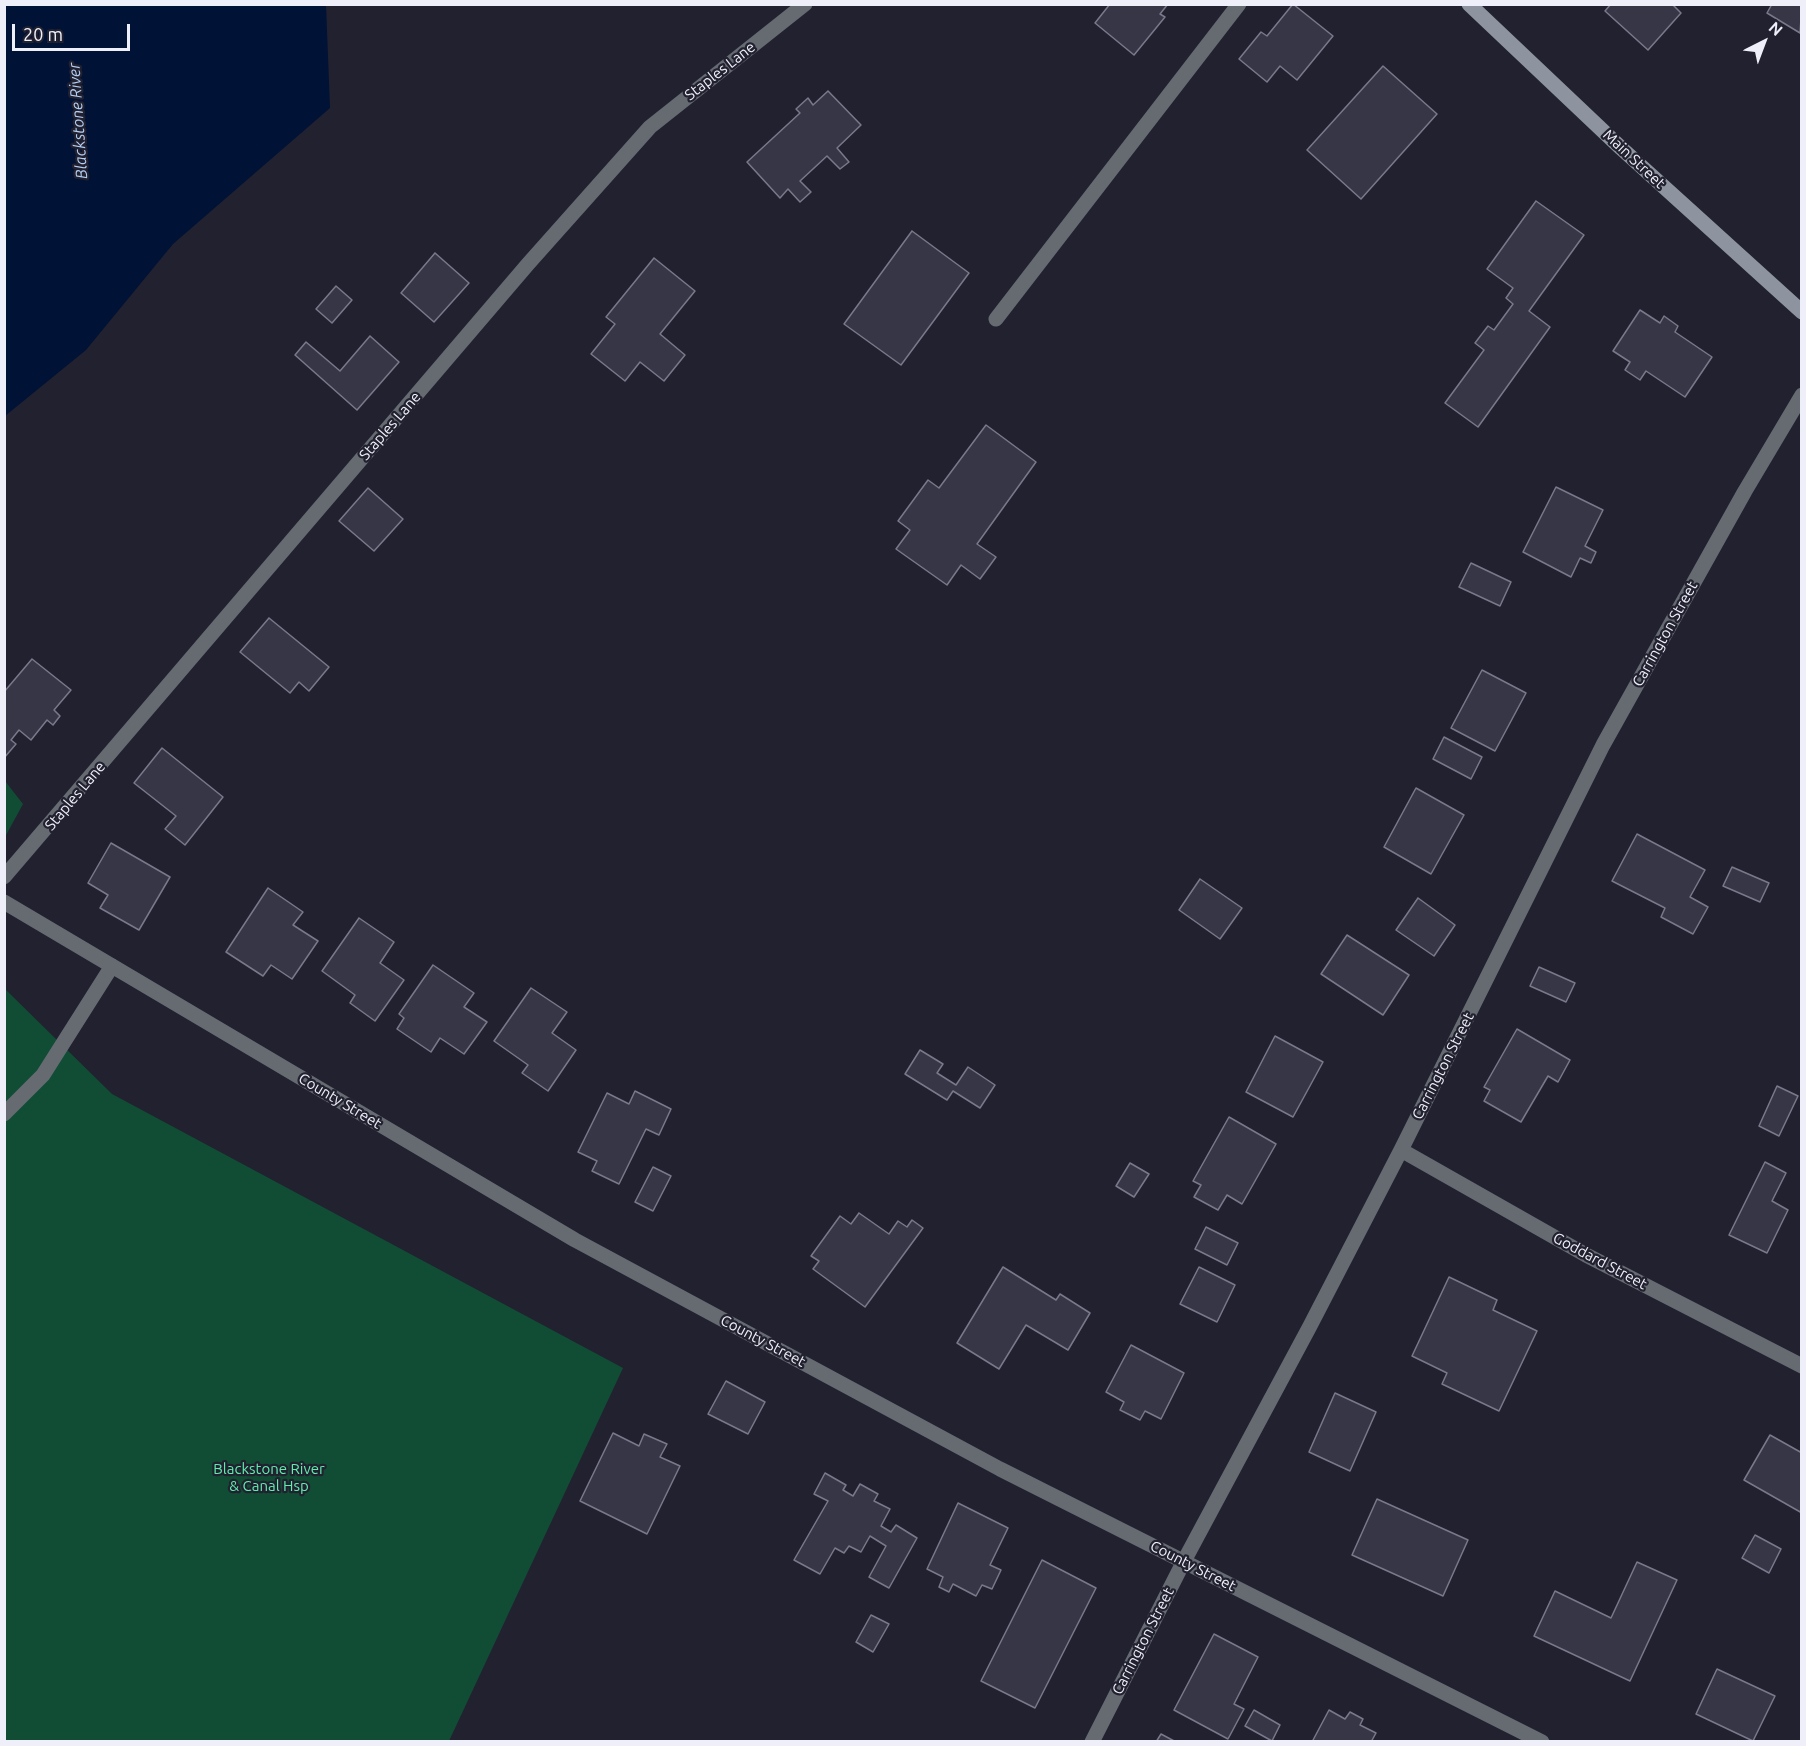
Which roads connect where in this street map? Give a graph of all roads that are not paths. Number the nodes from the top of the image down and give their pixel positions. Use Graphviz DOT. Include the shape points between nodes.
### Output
graph roads {
  1 [pos="805,4"];
  2 [pos="1239,4"];
  3 [pos="1469,4"];
  4 [pos="1802,312"];
  5 [pos="996,319"];
  6 [pos="1802,395"];
  7 [pos="4,877"];
  8 [pos="8,909"];
  9 [pos="112,966"];
  10 [pos="4,1114"];
  11 [pos="1401,1150"];
  12 [pos="1802,1366"];
  13 [pos="1184,1561"];
  14 [pos="1092,1742"];
  15 [pos="1542,1742"];
  1 -- 7 [label="street, Staples Lane" via="650,127 520,273"];
  2 -- 5 [label="street"];
  3 -- 4 [label="main road, Main Street"];
  6 -- 11 [label="street, Carrington Street" via="1603,745"];
  8 -- 9 [label="street, County Street"];
  9 -- 10 [label="street" via="42,1075"];
  9 -- 13 [label="street, County Street" via="575,1240 1000,1469"];
  11 -- 12 [label="street, Goddard Street" via="1586,1255"];
  11 -- 13 [label="street, Carrington Street"];
  13 -- 14 [label="street, Carrington Street"];
  13 -- 15 [label="street, County Street"];
}
